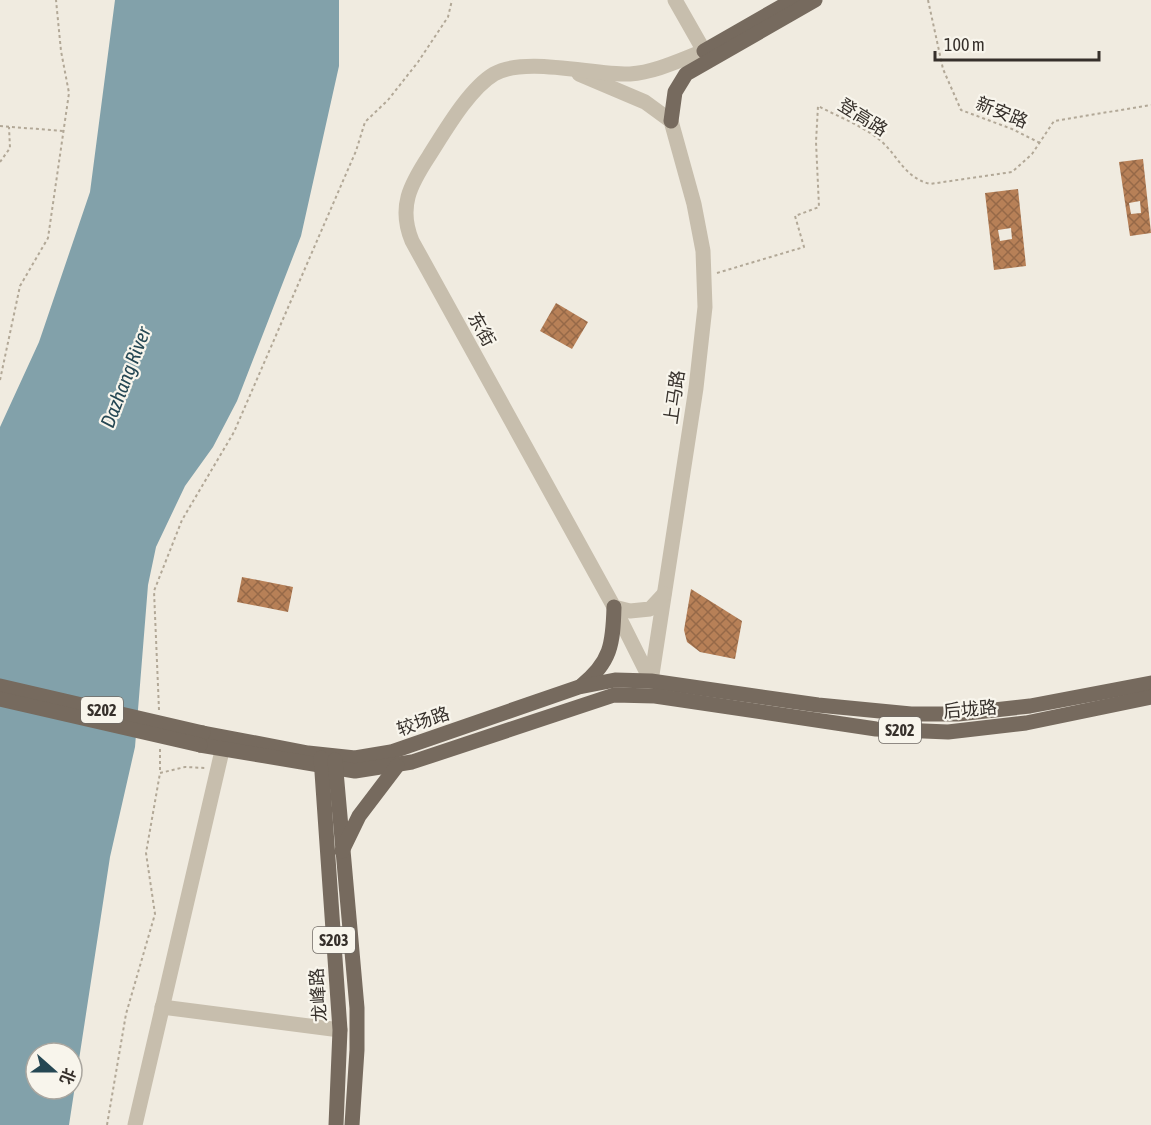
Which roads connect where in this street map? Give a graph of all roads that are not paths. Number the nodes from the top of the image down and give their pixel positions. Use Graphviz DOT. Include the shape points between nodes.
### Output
graph roads {
  1 [pos="675,0"];
  2 [pos="793,0"];
  3 [pos="815,0"];
  4 [pos="704,51"];
  5 [pos="573,71"];
  6 [pos="671,121"];
  7 [pos="664,594"];
  8 [pos="614,607"];
  9 [pos="1151,683"];
  10 [pos="0,686"];
  11 [pos="579,687"];
  12 [pos="650,688"];
  13 [pos="1151,697"];
  14 [pos="0,699"];
  15 [pos="202,739"];
  16 [pos="224,744"];
  17 [pos="328,763"];
  18 [pos="397,766"];
  19 [pos="342,851"];
  20 [pos="162,1007"];
  21 [pos="340,1030"];
  22 [pos="135,1125"];
  23 [pos="336,1125"];
  24 [pos="352,1125"];
  1 -- 4 [label="street"];
  2 -- 4 [label="main road"];
  3 -- 6 [label="main road" via="686,74 675,92"];
  4 -- 5 [label="street, 东街" via="648,72"];
  5 -- 6 [label="street" via="645,102"];
  5 -- 8 [label="street, 东街" via="520,66 492,75 423,165 405,206 405,224"];
  6 -- 7 [label="street, 上马路" via="698,220 705,307"];
  7 -- 8 [label="street" via="650,609 630,611"];
  7 -- 12 [label="street, 上马路"];
  8 -- 11 [label="main road" via="608,655"];
  8 -- 12 [label="street, 东街"];
  9 -- 12 [label="main road, 后垅路 / S202" via="1030,706 958,714 911,714"];
  10 -- 15 [label="main road, S202, bridge"];
  11 -- 12 [label="main road, 较场路 / S202" via="615,680"];
  11 -- 17 [label="main road, 较场路 / S202" via="392,753"];
  12 -- 13 [label="main road, 后垅路 / S202" via="876,729 948,732 1026,723"];
  12 -- 18 [label="main road, 较场路 / S202" via="596,699"];
  14 -- 15 [label="main road, S202, bridge"];
  15 -- 16 [label="main road, 较场路 / S202"];
  16 -- 17 [label="main road, 较场路 / S202"];
  16 -- 20 [label="street"];
  17 -- 18 [label="main road, 较场路 / S202" via="355,771"];
  17 -- 19 [label="main road, 龙峰路 / S203"];
  17 -- 21 [label="main road, 龙峰路 / S203"];
  18 -- 19 [label="main road" via="359,816"];
  19 -- 24 [label="main road, 龙峰路 / S203" via="357,1008"];
  20 -- 21 [label="street"];
  20 -- 22 [label="street"];
  21 -- 23 [label="main road, 龙峰路 / S203"];
}
